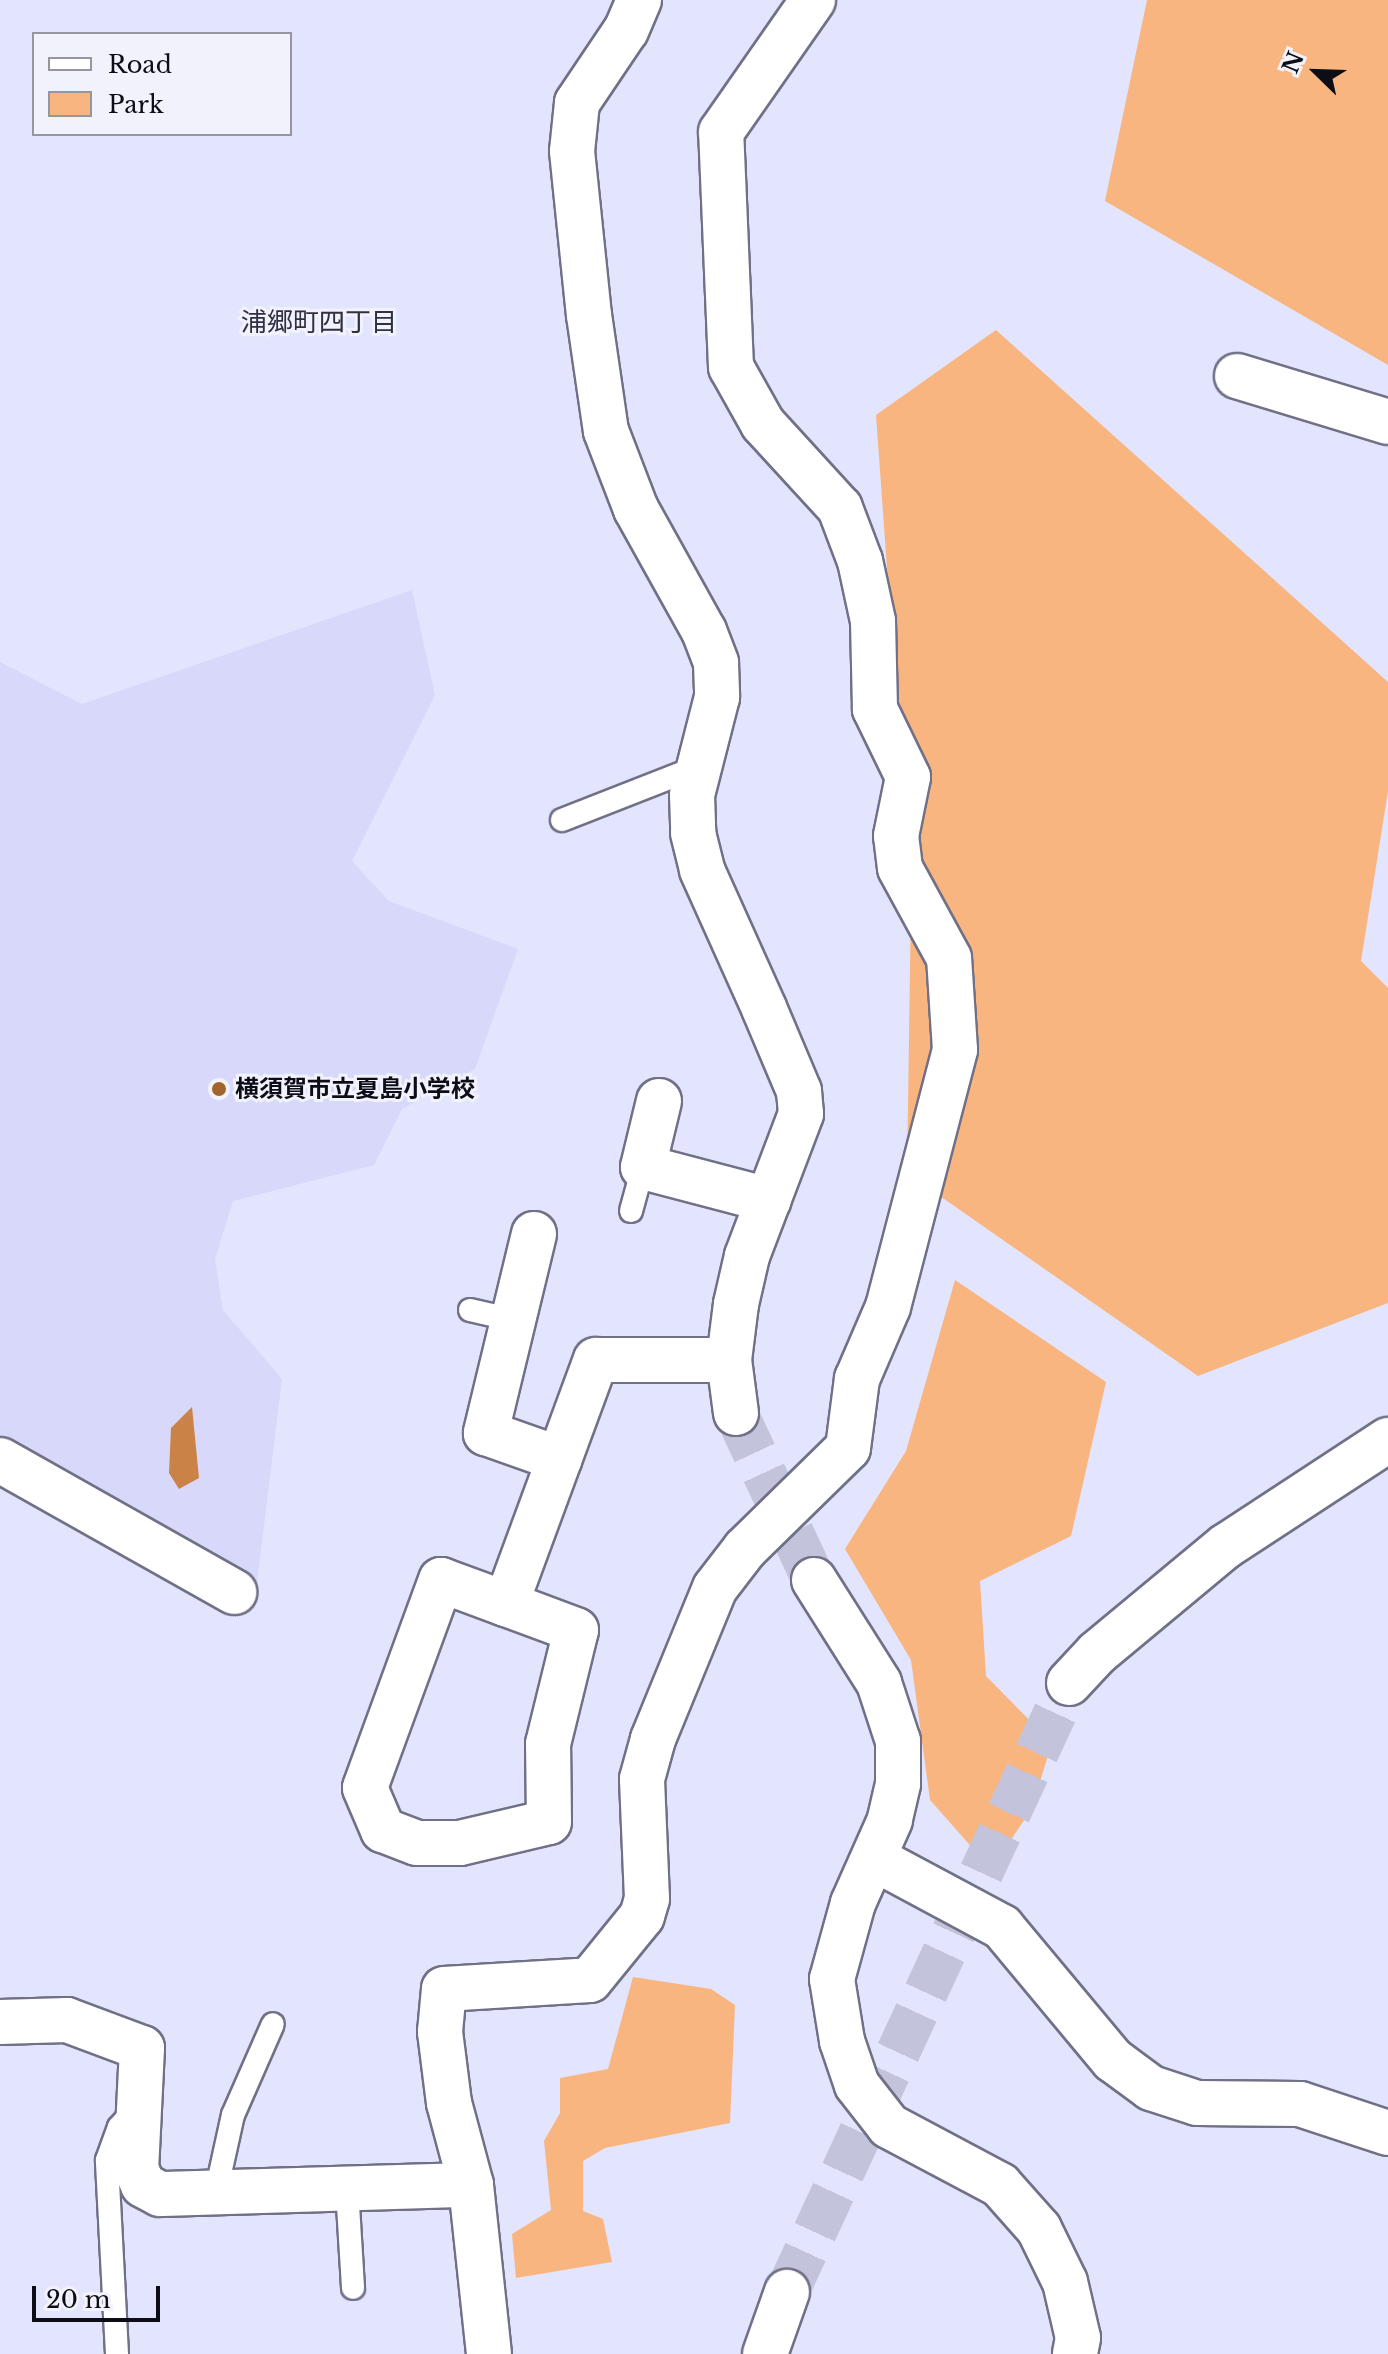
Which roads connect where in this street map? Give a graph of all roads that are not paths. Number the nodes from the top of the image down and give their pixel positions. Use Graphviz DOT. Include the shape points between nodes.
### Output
graph roads {
  1 [pos="639,0"];
  2 [pos="813,0"];
  3 [pos="1237,376"];
  4 [pos="1388,422"];
  5 [pos="700,766"];
  6 [pos="562,820"];
  7 [pos="659,1101"];
  8 [pos="643,1167"];
  9 [pos="769,1200"];
  10 [pos="631,1211"];
  11 [pos="534,1234"];
  12 [pos="470,1310"];
  13 [pos="514,1320"];
  14 [pos="729,1360"];
  15 [pos="736,1413"];
  16 [pos="1388,1440"];
  17 [pos="560,1459"];
  18 [pos="0,1460"];
  19 [pos="814,1580"];
  20 [pos="234,1592"];
  21 [pos="506,1604"];
  22 [pos="1069,1683"];
  23 [pos="877,1860"];
  24 [pos="0,2022"];
  25 [pos="273,2024"];
  26 [pos="137,2108"];
  27 [pos="1388,2133"];
  28 [pos="471,2185"];
  29 [pos="347,2189"];
  30 [pos="216,2192"];
  31 [pos="353,2288"];
  32 [pos="787,2292"];
  33 [pos="117,2354"];
  34 [pos="489,2354"];
  35 [pos="765,2354"];
  36 [pos="1075,2354"];
  1 -- 5 [label="street" via="626,30 577,103 572,151 606,431 636,509 704,631 716,663 717,697"];
  2 -- 28 [label="street" via="721,132 731,367 763,424 840,508 860,561 873,621 875,709 908,777 896,836 900,868 949,958 955,1050 888,1307 857,1379 848,1448 745,1549 715,1588 653,1739 642,1779 647,1899 642,1916 590,1980 444,1989 440,2032 449,2103"];
  3 -- 4 [label="street"];
  5 -- 6 [label="lane"];
  5 -- 9 [label="street" via="692,795 693,833 702,870 799,1091 801,1114"];
  7 -- 8 [label="street"];
  8 -- 9 [label="street"];
  8 -- 10 [label="lane"];
  9 -- 14 [label="street" via="747,1256"];
  11 -- 13 [label="street"];
  12 -- 13 [label="lane"];
  13 -- 17 [label="street" via="486,1433"];
  14 -- 15 [label="street"];
  14 -- 17 [label="street" via="596,1360"];
  16 -- 22 [label="street" via="1226,1546 1097,1653"];
  17 -- 21 [label="street"];
  18 -- 20 [label="street"];
  19 -- 23 [label="street" via="879,1683 898,1741 898,1784"];
  21 -- 21 [label="street" via="576,1630 548,1744 549,1822 460,1843 417,1843 383,1830 365,1788 441,1580"];
  23 -- 27 [label="street" via="1002,1927 1113,2060 1151,2088 1197,2103 1300,2104"];
  23 -- 36 [label="street" via="853,1903 832,1979 842,2041 857,2085 889,2126 1000,2185 1039,2229 1065,2282 1078,2338"];
  24 -- 26 [label="street" via="67,2020 142,2048"];
  25 -- 30 [label="lane" via="233,2115"];
  26 -- 30 [label="street" via="136,2169 143,2185 160,2194"];
  26 -- 33 [label="lane" via="119,2127 107,2160"];
  28 -- 29 [label="street"];
  28 -- 34 [label="street"];
  29 -- 30 [label="street"];
  29 -- 31 [label="lane"];
  32 -- 35 [label="street"];
}
